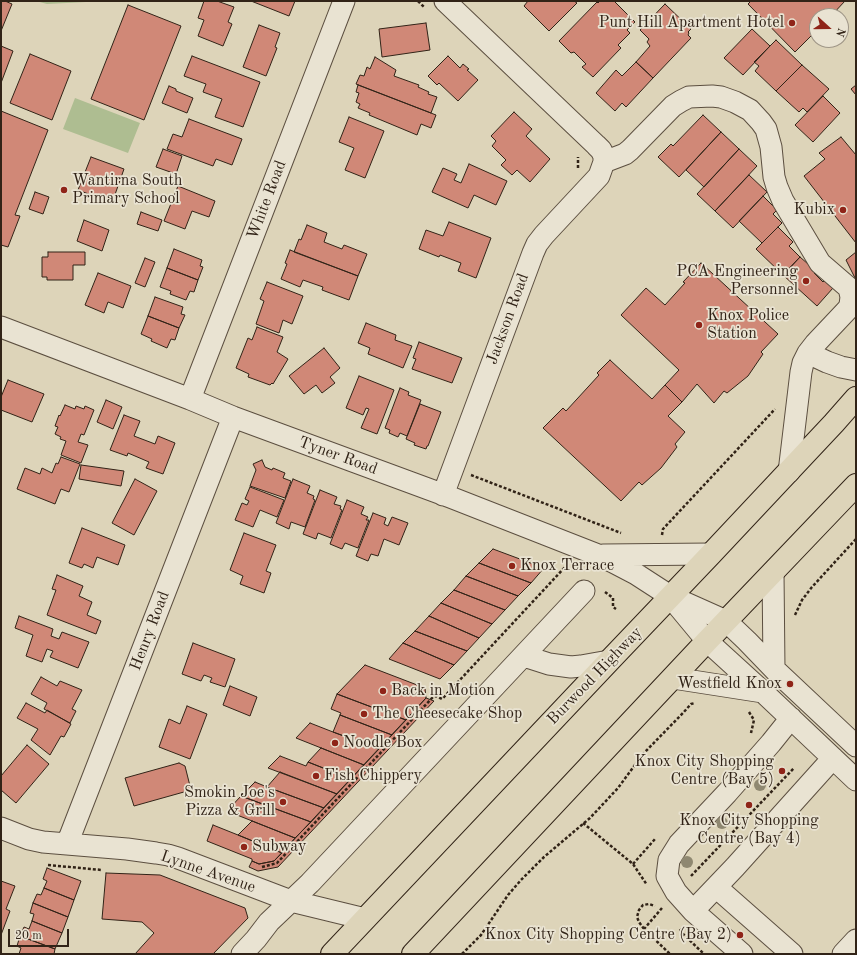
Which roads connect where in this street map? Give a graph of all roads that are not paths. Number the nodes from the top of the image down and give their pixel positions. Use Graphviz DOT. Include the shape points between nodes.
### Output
graph roads {
  1 [pos="344,1"];
  2 [pos="437,6"];
  3 [pos="604,162"];
  4 [pos="1,327"];
  5 [pos="808,353"];
  6 [pos="856,370"];
  7 [pos="856,398"];
  8 [pos="190,399"];
  9 [pos="233,417"];
  10 [pos="788,472"];
  11 [pos="856,485"];
  12 [pos="443,495"];
  13 [pos="711,554"];
  14 [pos="598,555"];
  15 [pos="773,572"];
  16 [pos="584,591"];
  17 [pos="670,596"];
  18 [pos="726,622"];
  19 [pos="707,641"];
  20 [pos="524,656"];
  21 [pos="609,661"];
  22 [pos="774,669"];
  23 [pos="673,678"];
  24 [pos="763,692"];
  25 [pos="791,718"];
  26 [pos="856,746"];
  27 [pos="833,758"];
  28 [pos="856,780"];
  29 [pos="1,828"];
  30 [pos="67,844"];
  31 [pos="716,887"];
  32 [pos="291,901"];
  33 [pos="693,911"];
  34 [pos="365,919"];
  35 [pos="856,940"];
  36 [pos="251,950"];
  37 [pos="332,954"];
  38 [pos="413,954"];
  39 [pos="742,954"];
  40 [pos="792,954"];
  41 [pos="843,954"];
  1 -- 8 [label="street, White Road"];
  2 -- 3 [label="street" via="596,145 604,156"];
  3 -- 5 [label="street" via="625,154 673,106 689,97 720,97 750,110 766,129 774,177 783,201 820,263 849,288 851,293 850,305 846,311"];
  3 -- 12 [label="street, Jackson Road" via="599,176 537,244"];
  4 -- 8 [label="street, Tyner Road"];
  5 -- 6 [label="street" via="841,367"];
  5 -- 10 [label="street" via="801,372"];
  7 -- 10 [label="highway, Burwood Highway"];
  8 -- 9 [label="street, Tyner Road"];
  9 -- 12 [label="street, Tyner Road"];
  9 -- 30 [label="street, Henry Road"];
  10 -- 13 [label="highway, Burwood Highway"];
  11 -- 15 [label="highway"];
  12 -- 14 [label="street, Tyner Road"];
  13 -- 14 [label="street"];
  13 -- 17 [label="highway, Burwood Highway"];
  14 -- 17 [label="street, Tyner Road" via="636,574"];
  15 -- 18 [label="highway"];
  15 -- 22 [label="street"];
  16 -- 20 [label="street"];
  17 -- 18 [label="street, Tyner Road"];
  17 -- 19 [label="street, Tyner Road"];
  17 -- 21 [label="highway, Burwood Highway"];
  18 -- 19 [label="highway"];
  18 -- 22 [label="street, Tyner Road"];
  19 -- 23 [label="highway"];
  19 -- 24 [label="street, Tyner Road"];
  20 -- 21 [label="street" via="567,667"];
  20 -- 32 [label="street"];
  21 -- 34 [label="highway, Burwood Highway"];
  22 -- 26 [label="street, Tyner Road"];
  23 -- 24 [label="street"];
  23 -- 38 [label="highway"];
  24 -- 25 [label="street, Tyner Road"];
  25 -- 27 [label="street, Tyner Road"];
  25 -- 33 [label="street" via="679,844 669,860 668,897"];
  27 -- 28 [label="street, Tyner Road"];
  27 -- 31 [label="street"];
  29 -- 30 [label="street, Lynne Avenue" via="29,839"];
  30 -- 32 [label="street, Lynne Avenue" via="168,855"];
  31 -- 33 [label="street"];
  31 -- 40 [label="street"];
  32 -- 34 [label="street, Lynne Avenue"];
  32 -- 36 [label="street" via="269,922"];
  33 -- 39 [label="street"];
  34 -- 37 [label="highway, Burwood Highway"];
  35 -- 41 [label="street"];
}
